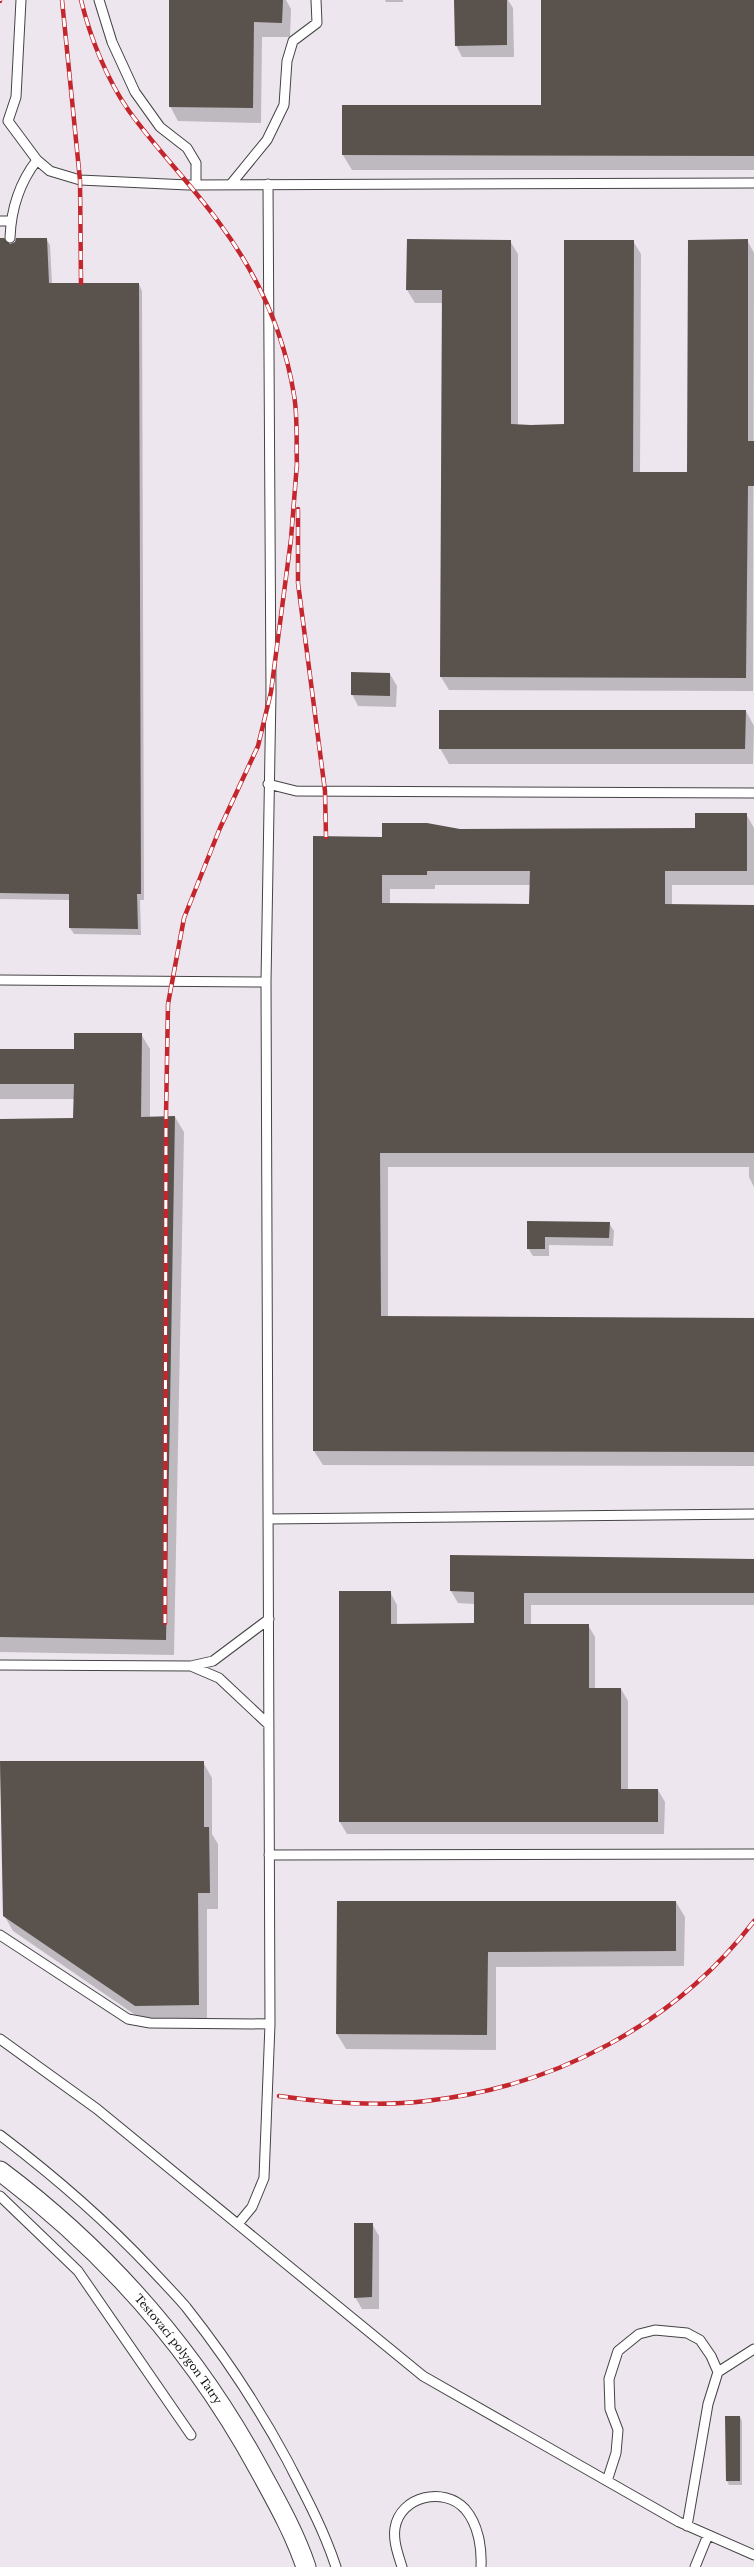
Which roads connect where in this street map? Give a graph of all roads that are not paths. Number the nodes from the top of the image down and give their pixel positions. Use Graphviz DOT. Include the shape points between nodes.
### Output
graph roads {
  1 [pos="20,0"];
  2 [pos="98,0"];
  3 [pos="316,0"];
  4 [pos="4,119"];
  5 [pos="37,160"];
  6 [pos="754,183"];
  7 [pos="231,184"];
  8 [pos="268,184"];
  9 [pos="196,185"];
  10 [pos="0,221"];
  11 [pos="10,221"];
  12 [pos="10,238"];
  13 [pos="268,784"];
  14 [pos="754,793"];
  15 [pos="0,980"];
  16 [pos="266,982"];
  17 [pos="754,1514"];
  18 [pos="268,1519"];
  19 [pos="269,1619"];
  20 [pos="0,1665"];
  21 [pos="190,1666"];
  22 [pos="269,1725"];
  23 [pos="754,1854"];
  24 [pos="269,1855"];
  25 [pos="0,1935"];
  26 [pos="270,2024"];
  27 [pos="0,2038"];
  28 [pos="0,2135"];
  29 [pos="0,2171"];
  30 [pos="0,2196"];
  31 [pos="238,2224"];
  32 [pos="754,2349"];
  33 [pos="718,2372"];
  34 [pos="191,2435"];
  35 [pos="607,2481"];
  36 [pos="687,2526"];
  37 [pos="708,2535"];
  38 [pos="754,2555"];
  39 [pos="306,2567"];
  40 [pos="336,2567"];
  41 [pos="402,2567"];
  42 [pos="481,2567"];
  43 [pos="695,2567"];
  1 -- 4 [label="lane" via="16,96"];
  2 -- 9 [label="lane" via="112,42 135,92 160,127 187,148 196,163"];
  3 -- 7 [label="lane" via="317,23 293,41 287,61 284,105 267,140"];
  4 -- 5 [label="lane"];
  5 -- 9 [label="lane" via="50,171 80,180"];
  5 -- 11 [label="lane" via="24,176"];
  6 -- 8 [label="lane"];
  7 -- 8 [label="lane"];
  7 -- 9 [label="lane"];
  8 -- 13 [label="lane" via="271,692"];
  10 -- 11 [label="lane"];
  11 -- 12 [label="lane"];
  13 -- 14 [label="lane" via="296,791"];
  13 -- 16 [label="lane"];
  15 -- 16 [label="lane"];
  16 -- 18 [label="lane"];
  17 -- 18 [label="lane"];
  18 -- 19 [label="lane"];
  19 -- 21 [label="lane" via="213,1661"];
  19 -- 22 [label="lane"];
  20 -- 21 [label="lane"];
  21 -- 22 [label="lane" via="219,1678"];
  22 -- 24 [label="lane"];
  23 -- 24 [label="lane"];
  24 -- 26 [label="lane"];
  25 -- 26 [label="lane" via="128,2019 150,2023"];
  26 -- 31 [label="lane" via="264,2178 252,2207"];
  27 -- 31 [label="lane" via="98,2109"];
  28 -- 40 [label="lane" via="39,2164 90,2208 185,2306 265,2420 299,2482 330,2547"];
  29 -- 39 [label="street, Testovací polygon Tatry" via="71,2230 163,2324 241,2435 274,2495"];
  30 -- 34 [label="lane" via="78,2271"];
  31 -- 35 [label="lane" via="423,2376"];
  32 -- 33 [label="lane"];
  33 -- 35 [label="lane" via="700,2340 687,2334 655,2330 639,2334 618,2351 609,2379 610,2409 618,2430 616,2453"];
  33 -- 36 [label="lane" via="708,2404"];
  35 -- 36 [label="lane"];
  36 -- 37 [label="lane"];
  37 -- 38 [label="lane"];
  37 -- 43 [label="lane"];
  41 -- 42 [label="lane" via="395,2541 395,2527 400,2515 412,2501 424,2497 454,2500 465,2508 478,2535"];
}
